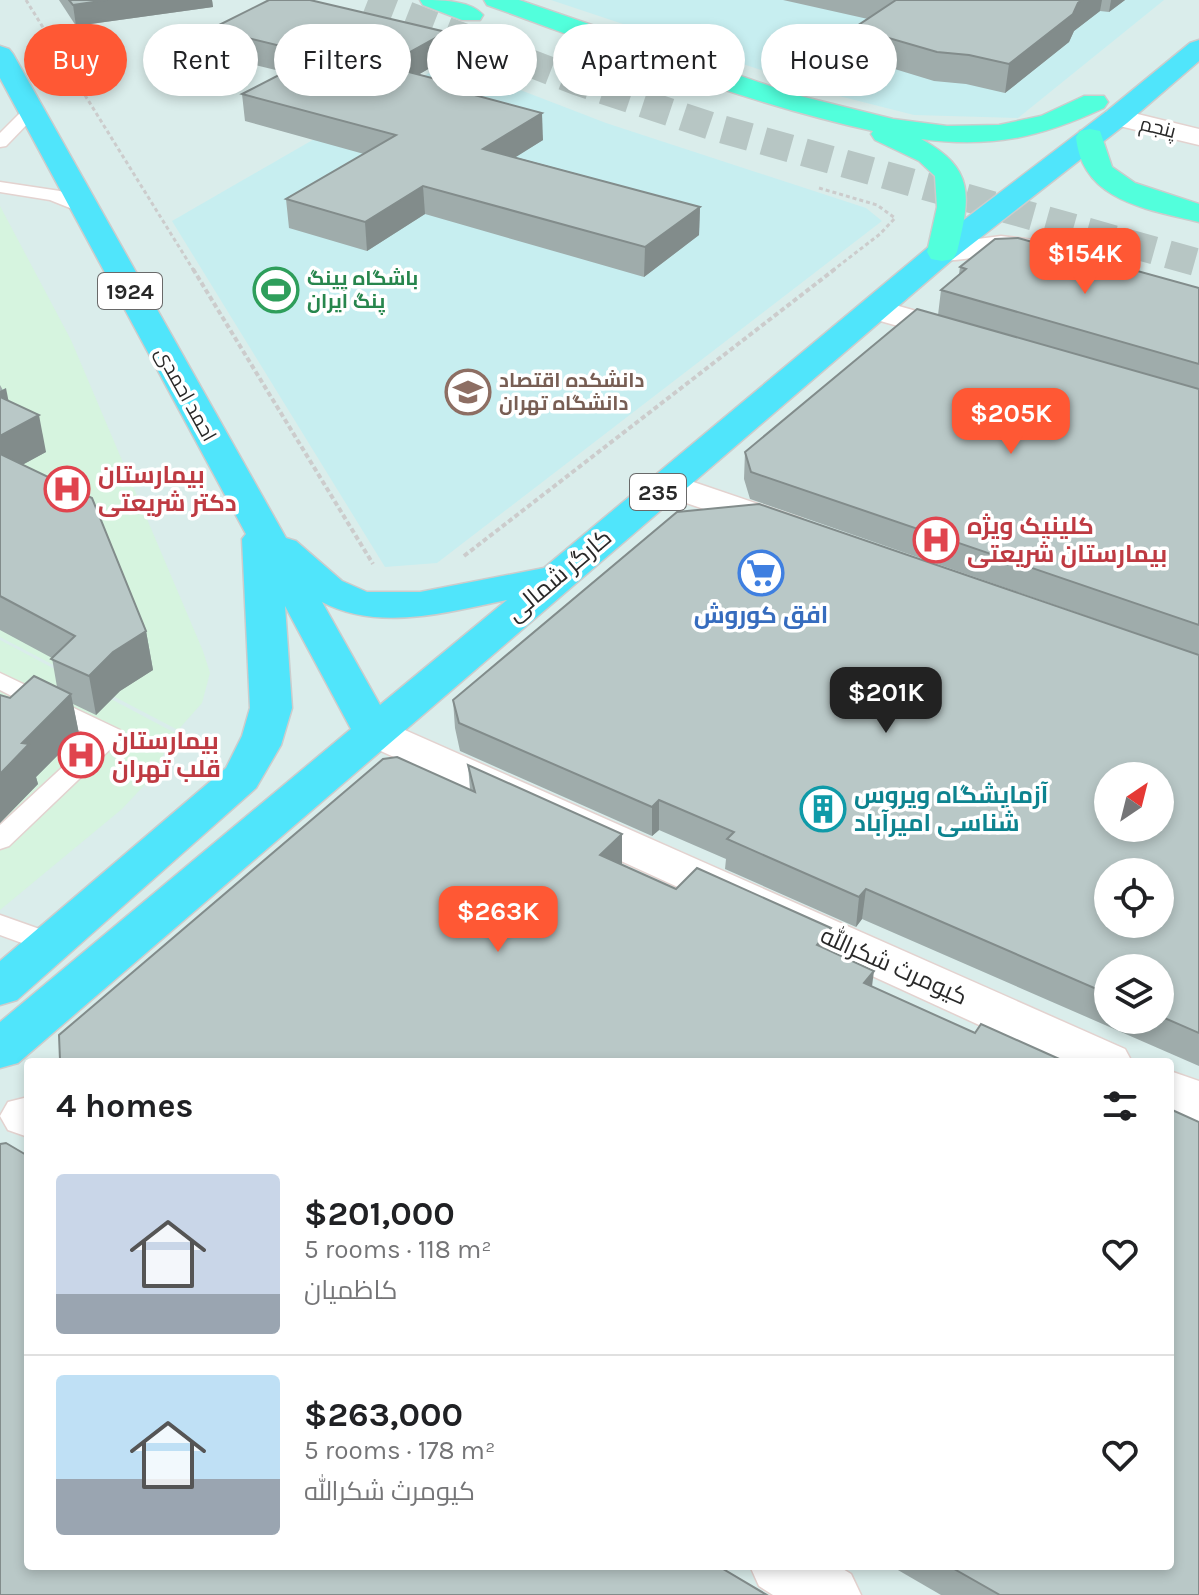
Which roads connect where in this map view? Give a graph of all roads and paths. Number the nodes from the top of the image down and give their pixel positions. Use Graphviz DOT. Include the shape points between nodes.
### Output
graph roads {
  1 [pos="26,0"];
  2 [pos="432,0"];
  3 [pos="496,0"];
  4 [pos="471,15"];
  5 [pos="1193,37"];
  6 [pos="0,54"];
  7 [pos="1152,54"];
  8 [pos="1117,83"];
  9 [pos="1105,110"];
  10 [pos="31,111"];
  11 [pos="850,120"];
  12 [pos="1090,137"];
  13 [pos="1199,137"];
  14 [pos="0,142"];
  15 [pos="0,187"];
  16 [pos="819,188"];
  17 [pos="85,209"];
  18 [pos="1199,213"];
  19 [pos="942,252"];
  20 [pos="1078,255"];
  21 [pos="874,309"];
  22 [pos="992,344"];
  23 [pos="667,484"];
  24 [pos="260,529"];
  25 [pos="815,536"];
  26 [pos="463,557"];
  27 [pos="376,566"];
  28 [pos="558,577"];
  29 [pos="0,680"];
  30 [pos="374,732"];
  31 [pos="0,840"];
  32 [pos="0,925"];
  33 [pos="52,944"];
  34 [pos="0,988"];
  35 [pos="0,1050"];
  36 [pos="1098,1058"];
  37 [pos="1174,1092"];
  38 [pos="1199,1103"];
  39 [pos="788,1570"];
  40 [pos="829,1595"];
  1 -- 27 [label="path"];
  2 -- 4 [label="highway"];
  3 -- 11 [label="highway"];
  5 -- 7 [label="main road, کارگر شمالی / 235"];
  5 -- 9 [label="main road, کارگر شمالی / 235"];
  6 -- 10 [label="main road, احمد احمدی / 1924"];
  8 -- 9 [label="main road, کارگر شمالی / 235"];
  9 -- 11 [label="highway" via="986,133"];
  9 -- 12 [label="main road, کارگر شمالی / 235"];
  9 -- 13 [label="street, پنجم"];
  10 -- 14 [label="lane"];
  10 -- 17 [label="main road, احمد احمدی / 1924"];
  11 -- 19 [label="highway" via="924,152 949,173 952,213"];
  12 -- 18 [label="highway" via="1094,161 1105,176 1136,194"];
  12 -- 19 [label="main road, کارگر شمالی / 235"];
  15 -- 17 [label="lane" via="54,195"];
  16 -- 26 [label="path" via="877,205 895,218"];
  17 -- 24 [label="main road, احمد احمدی / 1924"];
  19 -- 20 [label="street" via="1011,245"];
  19 -- 21 [label="main road, کارگر شمالی / 235"];
  21 -- 22 [label="street"];
  21 -- 23 [label="main road, کارگر شمالی / 235"];
  23 -- 25 [label="street"];
  23 -- 28 [label="main road, کارگر شمالی / 235"];
  24 -- 28 [label="main road" via="342,597 377,606"];
  24 -- 30 [label="main road, احمد احمدی / 1924"];
  24 -- 33 [label="main road" via="271,708 267,729 241,778"];
  28 -- 30 [label="main road, کارگر شمالی / 235"];
  29 -- 31 [label="lane" via="111,736"];
  30 -- 35 [label="main road, کارگر شمالی / 235"];
  30 -- 36 [label="street, کیومرث شکرالله"];
  32 -- 33 [label="lane"];
  33 -- 34 [label="main road"];
  37 -- 38 [label="street"];
  39 -- 40 [label="street"];
}
